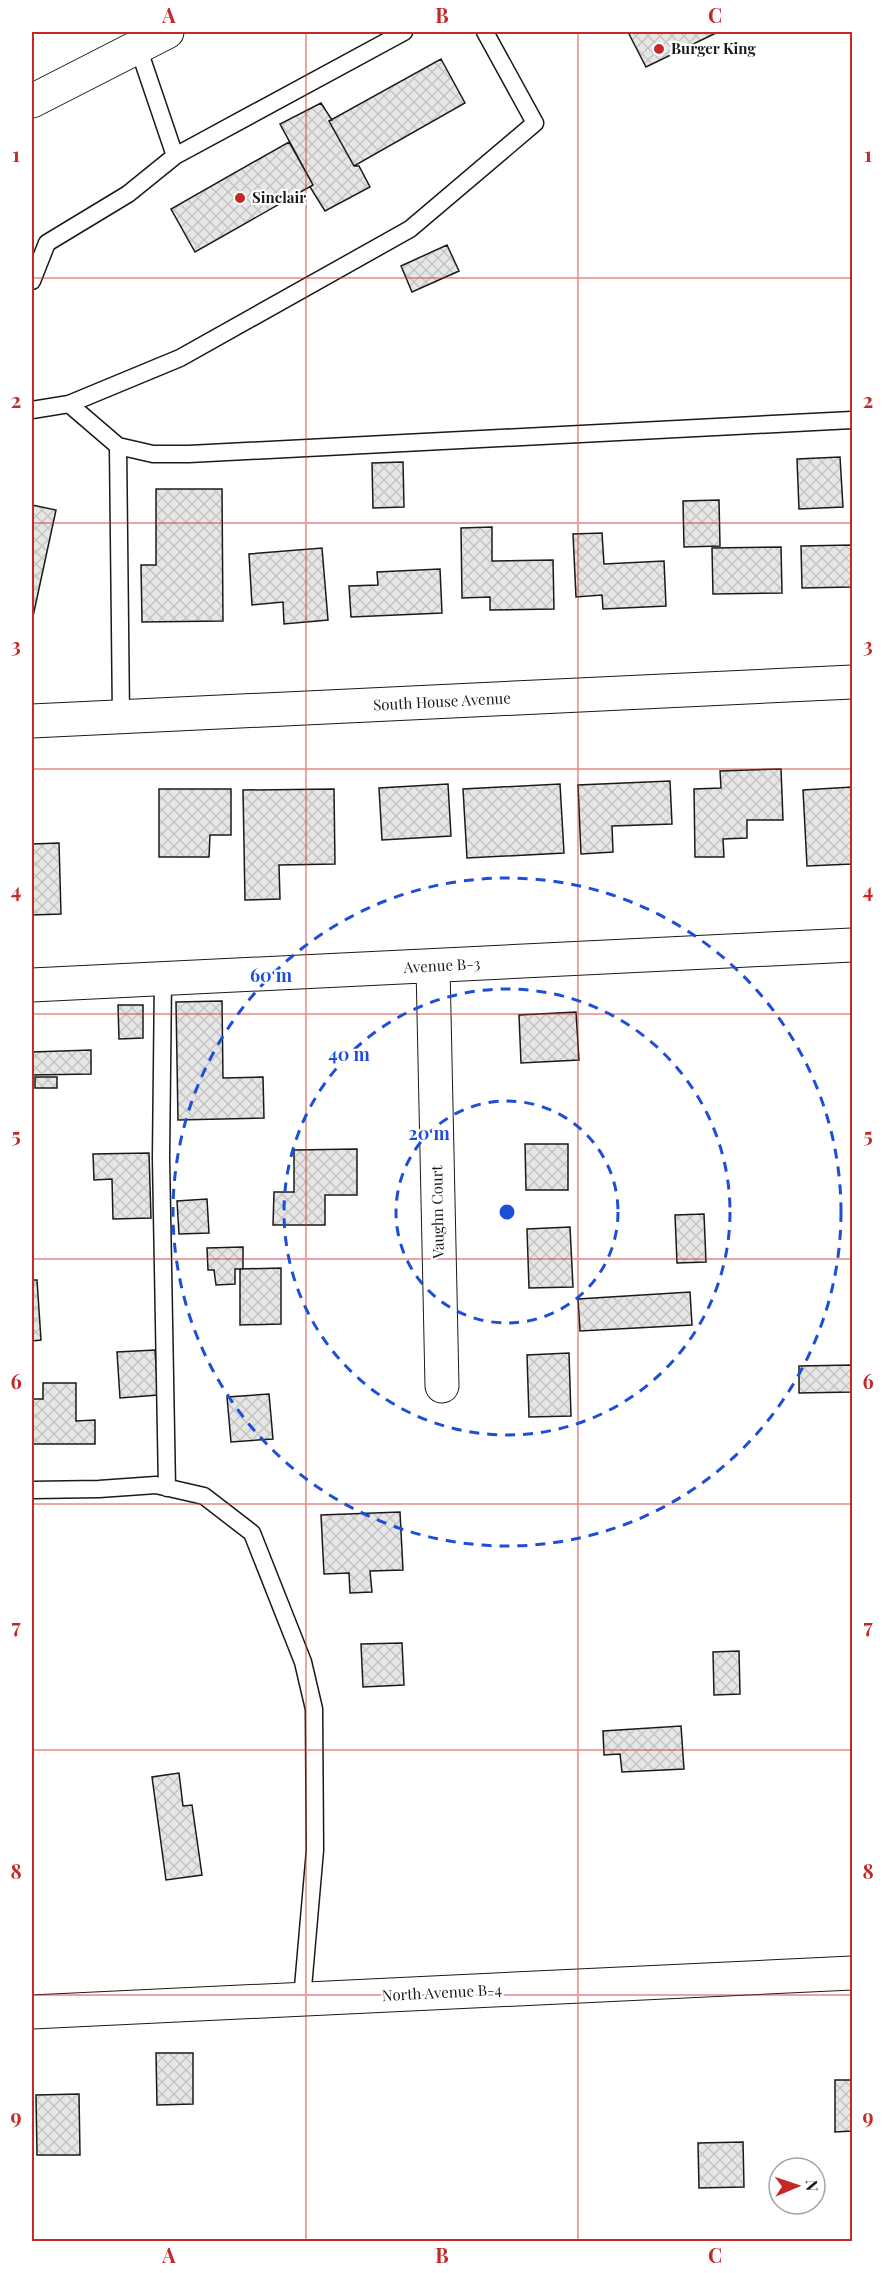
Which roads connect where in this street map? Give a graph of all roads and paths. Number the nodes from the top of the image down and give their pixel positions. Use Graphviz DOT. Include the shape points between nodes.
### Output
graph roads {
  1 [pos="167,32"];
  2 [pos="404,32"];
  3 [pos="485,32"];
  4 [pos="138,47"];
  5 [pos="32,101"];
  6 [pos="32,122"];
  7 [pos="175,156"];
  8 [pos="32,281"];
  9 [pos="69,404"];
  10 [pos="32,410"];
  11 [pos="852,420"];
  12 [pos="118,446"];
  13 [pos="852,682"];
  14 [pos="121,717"];
  15 [pos="32,721"];
  16 [pos="852,945"];
  17 [pos="433,967"];
  18 [pos="164,978"];
  19 [pos="32,985"];
  20 [pos="442,1386"];
  21 [pos="167,1488"];
  22 [pos="32,1490"];
  23 [pos="852,1973"];
  24 [pos="302,1999"];
  25 [pos="32,2012"];
  1 -- 4 [label="main road"];
  2 -- 7 [label="lane"];
  3 -- 9 [label="lane" via="535,123 410,229 180,358"];
  4 -- 5 [label="main road"];
  4 -- 6 [label="main road"];
  4 -- 7 [label="lane"];
  7 -- 8 [label="lane" via="128,194 47,243"];
  9 -- 10 [label="lane"];
  9 -- 12 [label="lane"];
  11 -- 12 [label="lane" via="189,454 153,454"];
  12 -- 14 [label="lane"];
  13 -- 14 [label="main road, South House Avenue"];
  14 -- 15 [label="main road, South House Avenue"];
  16 -- 17 [label="main road, Avenue B-3"];
  17 -- 18 [label="main road, Avenue B-3"];
  17 -- 20 [label="main road, Vaughn Court"];
  18 -- 19 [label="main road, Avenue B-3"];
  18 -- 21 [label="lane" via="161,1158"];
  21 -- 22 [label="lane" via="156,1485"];
  21 -- 24 [label="lane" via="204,1496 252,1533 303,1662 314,1709 315,1850"];
  23 -- 24 [label="main road, North Avenue B-4"];
  24 -- 25 [label="main road, North Avenue B-4"];
}
